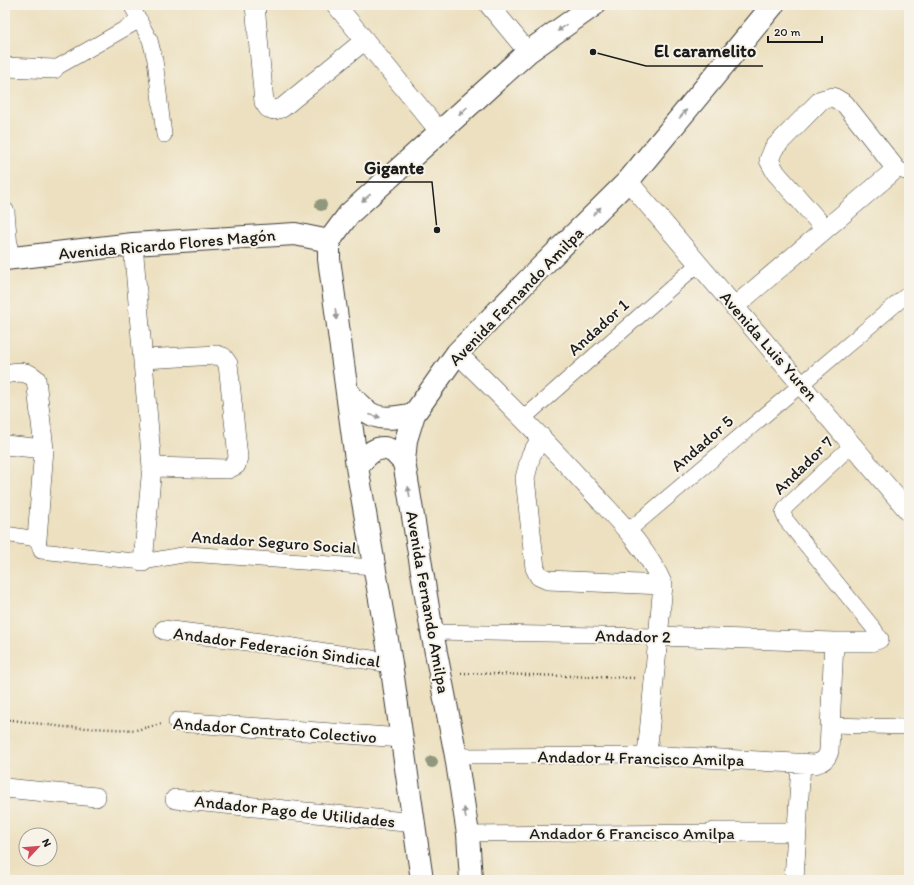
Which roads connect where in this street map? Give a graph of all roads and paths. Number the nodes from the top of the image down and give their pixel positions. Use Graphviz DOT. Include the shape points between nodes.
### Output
graph roads {
  1 [pos="130,5"];
  2 [pos="255,5"];
  3 [pos="336,5"];
  4 [pos="489,5"];
  5 [pos="594,5"];
  6 [pos="774,5"];
  7 [pos="140,20"];
  8 [pos="365,40"];
  9 [pos="528,52"];
  10 [pos="5,67"];
  11 [pos="54,69"];
  12 [pos="440,132"];
  13 [pos="164,136"];
  14 [pos="903,171"];
  15 [pos="628,181"];
  16 [pos="5,212"];
  17 [pos="825,229"];
  18 [pos="329,241"];
  19 [pos="133,244"];
  20 [pos="7,259"];
  21 [pos="698,264"];
  22 [pos="909,293"];
  23 [pos="734,307"];
  24 [pos="458,353"];
  25 [pos="144,359"];
  26 [pos="5,374"];
  27 [pos="802,383"];
  28 [pos="347,391"];
  29 [pos="414,414"];
  30 [pos="524,418"];
  31 [pos="542,436"];
  32 [pos="5,445"];
  33 [pos="852,445"];
  34 [pos="44,449"];
  35 [pos="404,462"];
  36 [pos="152,467"];
  37 [pos="357,467"];
  38 [pos="909,512"];
  39 [pos="628,531"];
  40 [pos="5,534"];
  41 [pos="37,539"];
  42 [pos="144,562"];
  43 [pos="374,567"];
  44 [pos="663,585"];
  45 [pos="164,630"];
  46 [pos="432,632"];
  47 [pos="658,636"];
  48 [pos="878,639"];
  49 [pos="834,642"];
  50 [pos="391,663"];
  51 [pos="440,670"];
  52 [pos="654,680"];
  53 [pos="5,719"];
  54 [pos="178,722"];
  55 [pos="830,725"];
  56 [pos="909,727"];
  57 [pos="402,738"];
  58 [pos="647,755"];
  59 [pos="456,756"];
  60 [pos="801,763"];
  61 [pos="5,788"];
  62 [pos="96,797"];
  63 [pos="175,799"];
  64 [pos="415,823"];
  65 [pos="714,832"];
  66 [pos="797,832"];
  67 [pos="468,834"];
  68 [pos="424,877"];
  69 [pos="468,877"];
  70 [pos="794,880"];
  1 -- 7 [label="street"];
  2 -- 8 [label="street" via="264,102 268,108 274,110 282,108"];
  3 -- 8 [label="street"];
  4 -- 9 [label="street"];
  5 -- 9 [label="street, one-way"];
  15 -- 6 [label="street, Avenida Fernando Amilpa, one-way"];
  7 -- 11 [label="street"];
  7 -- 13 [label="street" via="150,40 155,60"];
  8 -- 12 [label="street"];
  9 -- 12 [label="street, one-way"];
  10 -- 11 [label="street"];
  12 -- 18 [label="street, one-way" via="349,214"];
  14 -- 17 [label="street"];
  14 -- 17 [label="street" via="845,104 833,97 821,100 774,148 769,160 776,173"];
  15 -- 21 [label="street, Avenida Luis Yuren"];
  24 -- 15 [label="street, Avenida Fernando Amilpa, one-way"];
  16 -- 20 [label="street"];
  17 -- 23 [label="street"];
  18 -- 19 [label="street, Avenida Ricardo Flores Magón" via="295,234"];
  18 -- 28 [label="street, one-way" via="332,291"];
  19 -- 20 [label="street, Avenida Ricardo Flores Magón"];
  19 -- 25 [label="street"];
  21 -- 23 [label="street, Avenida Luis Yuren"];
  21 -- 30 [label="street, Andador 1"];
  22 -- 27 [label="street, Andador 5"];
  23 -- 27 [label="street, Avenida Luis Yuren"];
  24 -- 29 [label="street, Avenida Fernando Amilpa"];
  24 -- 30 [label="street"];
  25 -- 36 [label="street"];
  25 -- 36 [label="street" via="217,355 223,357 228,364 238,457 236,465 228,469"];
  26 -- 34 [label="street" via="21,371 36,379"];
  27 -- 33 [label="street, Avenida Luis Yuren"];
  27 -- 39 [label="street, Andador 5"];
  28 -- 29 [label="street, one-way" via="367,413 378,418"];
  28 -- 37 [label="street"];
  29 -- 35 [label="street, Avenida Fernando Amilpa" via="406,440"];
  30 -- 31 [label="street"];
  31 -- 39 [label="street"];
  31 -- 44 [label="street" via="531,455 525,478 535,568 539,576 548,580"];
  32 -- 34 [label="street"];
  33 -- 38 [label="street, Avenida Luis Yuren"];
  33 -- 48 [label="street, Andador 7" via="786,507 783,513 875,630"];
  34 -- 41 [label="street"];
  35 -- 37 [label="street" via="392,450 384,449 369,452"];
  46 -- 35 [label="street, Avenida Fernando Amilpa, one-way"];
  36 -- 42 [label="street"];
  37 -- 43 [label="street"];
  39 -- 44 [label="street" via="657,572"];
  40 -- 41 [label="street"];
  41 -- 42 [label="street, Andador Seguro Social" via="41,551"];
  42 -- 43 [label="street, Andador Seguro Social" via="188,554"];
  43 -- 50 [label="street"];
  44 -- 47 [label="street"];
  45 -- 50 [label="street, Andador Federación Sindical"];
  46 -- 47 [label="street, Andador 2"];
  46 -- 51 [label="street, Avenida Fernando Amilpa"];
  47 -- 49 [label="street, Andador 2"];
  47 -- 52 [label="street"];
  48 -- 49 [label="street, Andador 2" via="871,642"];
  49 -- 55 [label="street"];
  50 -- 57 [label="street"];
  51 -- 52 [label="path" via="455,673"];
  51 -- 59 [label="street, Avenida Fernando Amilpa"];
  52 -- 58 [label="street"];
  53 -- 54 [label="path, Andador Contrato Colectivo" via="64,727 136,730"];
  54 -- 57 [label="street, Andador Contrato Colectivo"];
  55 -- 56 [label="street"];
  55 -- 60 [label="street, Andador 4 Francisco Amilpa" via="829,751 825,760 815,764"];
  57 -- 64 [label="street"];
  58 -- 59 [label="street, Andador 4 Francisco Amilpa"];
  58 -- 60 [label="street, Andador 4 Francisco Amilpa"];
  67 -- 59 [label="street, Avenida Fernando Amilpa, one-way"];
  60 -- 66 [label="street"];
  61 -- 62 [label="street"];
  63 -- 64 [label="street, Andador Pago de Utilidades"];
  64 -- 68 [label="street"];
  65 -- 66 [label="street, Andador 6 Francisco Amilpa"];
  65 -- 67 [label="street, Andador 6 Francisco Amilpa"];
  66 -- 70 [label="street"];
  67 -- 69 [label="street, Avenida Fernando Amilpa"];
}
